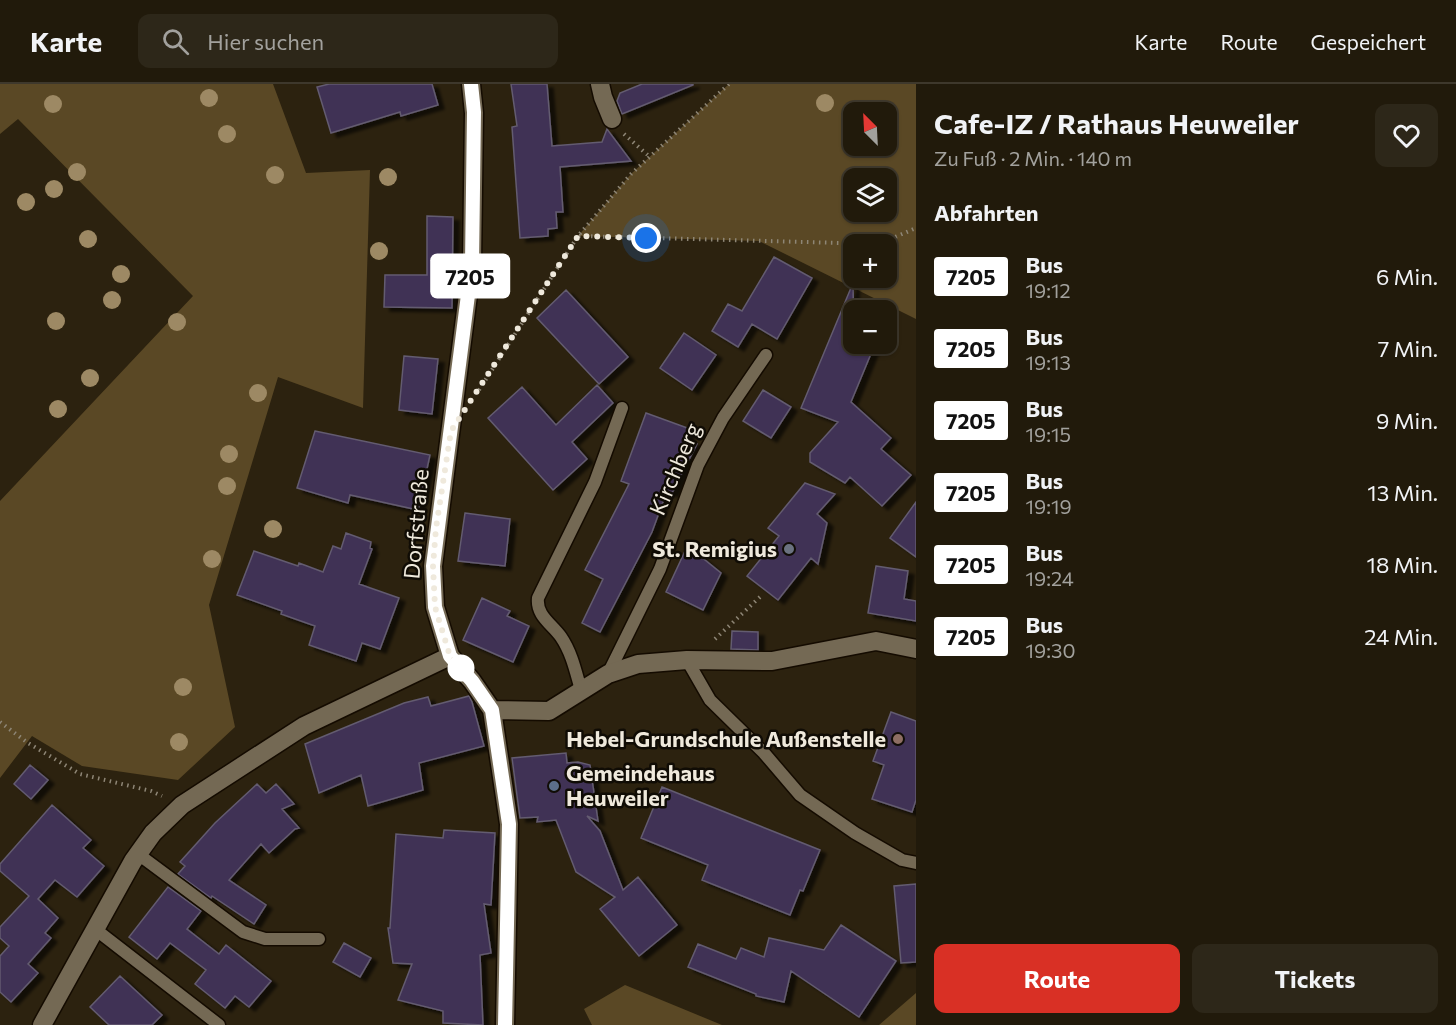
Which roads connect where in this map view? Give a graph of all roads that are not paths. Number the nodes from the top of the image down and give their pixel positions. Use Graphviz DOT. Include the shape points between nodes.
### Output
graph roads {
  1 [pos="471,84"];
  2 [pos="600,84"];
  3 [pos="612,119"];
  4 [pos="766,355"];
  5 [pos="622,408"];
  6 [pos="916,649"];
  7 [pos="450,656"];
  8 [pos="687,660"];
  9 [pos="608,674"];
  10 [pos="581,690"];
  11 [pos="492,710"];
  12 [pos="138,854"];
  13 [pos="916,863"];
  14 [pos="95,928"];
  15 [pos="319,939"];
  16 [pos="42,1025"];
  17 [pos="219,1025"];
  18 [pos="506,1025"];
  1 -- 7 [label="street, Dorfstraße" via="472,264 433,566 435,607"];
  2 -- 3 [label="street"];
  4 -- 9 [label="lane, Kirchberg" via="723,418 698,465 660,569"];
  5 -- 10 [label="lane" via="595,482 538,598 540,613 568,650"];
  6 -- 8 [label="street" via="876,641 772,661"];
  7 -- 11 [label="street, Dorfstraße"];
  7 -- 12 [label="street" via="304,726 182,805"];
  8 -- 9 [label="street" via="638,664"];
  8 -- 13 [label="lane" via="710,700 800,795 855,833 902,860"];
  9 -- 10 [label="street"];
  10 -- 11 [label="street" via="549,711"];
  11 -- 18 [label="street, Dorfstraße" via="509,824"];
  12 -- 14 [label="street"];
  12 -- 15 [label="lane" via="243,932 265,939"];
  14 -- 16 [label="street"];
  14 -- 17 [label="lane"];
}
